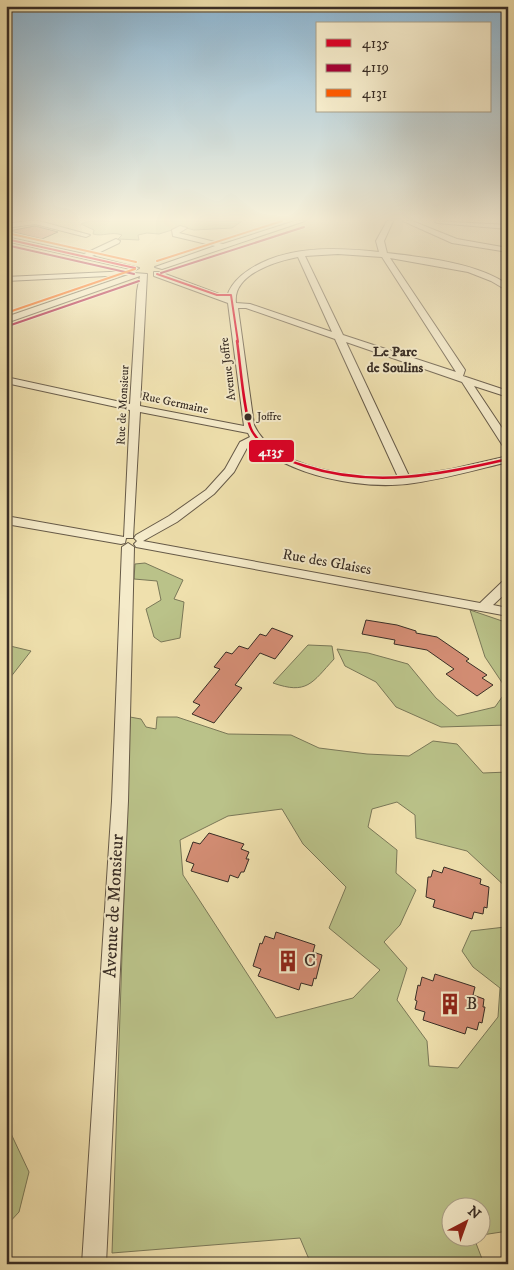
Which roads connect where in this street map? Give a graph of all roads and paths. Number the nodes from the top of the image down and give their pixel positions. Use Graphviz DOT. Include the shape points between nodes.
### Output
graph roads {
  1 [pos="112,280"];
  2 [pos="140,280"];
  3 [pos="181,280"];
  4 [pos="241,280"];
  5 [pos="313,280"];
  6 [pos="401,280"];
  7 [pos="498,280"];
  8 [pos="508,288"];
  9 [pos="232,300"];
  10 [pos="6,320"];
  11 [pos="338,336"];
  12 [pos="461,378"];
  13 [pos="6,380"];
  14 [pos="508,394"];
  15 [pos="136,408"];
  16 [pos="254,434"];
  17 [pos="508,446"];
  18 [pos="508,459"];
  19 [pos="406,481"];
  20 [pos="6,520"];
  21 [pos="132,541"];
  22 [pos="508,584"];
  23 [pos="482,607"];
  24 [pos="508,612"];
  25 [pos="94,1264"];
  1 -- 10 [label="street"];
  2 -- 15 [label="street, Rue de Monsieur"];
  3 -- 9 [label="street"];
  4 -- 9 [label="street"];
  5 -- 11 [label="street"];
  6 -- 12 [label="street" via="460,370"];
  7 -- 8 [label="street"];
  9 -- 11 [label="street"];
  9 -- 16 [label="street, Avenue Joffre" via="246,408"];
  11 -- 12 [label="street"];
  11 -- 19 [label="street"];
  12 -- 14 [label="street"];
  12 -- 17 [label="street"];
  13 -- 15 [label="street, Rue Germaine"];
  15 -- 16 [label="street, Rue Germaine"];
  15 -- 21 [label="street, Rue de Monsieur"];
  16 -- 19 [label="street" via="282,457 314,470 354,479"];
  16 -- 21 [label="street" via="244,444 230,470 210,492 173,520"];
  18 -- 19 [label="street" via="434,478"];
  20 -- 21 [label="street, Rue des Glaises"];
  21 -- 23 [label="street, Rue des Glaises"];
  21 -- 25 [label="street, Avenue de Monsieur"];
  22 -- 23 [label="street"];
  23 -- 24 [label="street, Rue des Glaises"];
}
